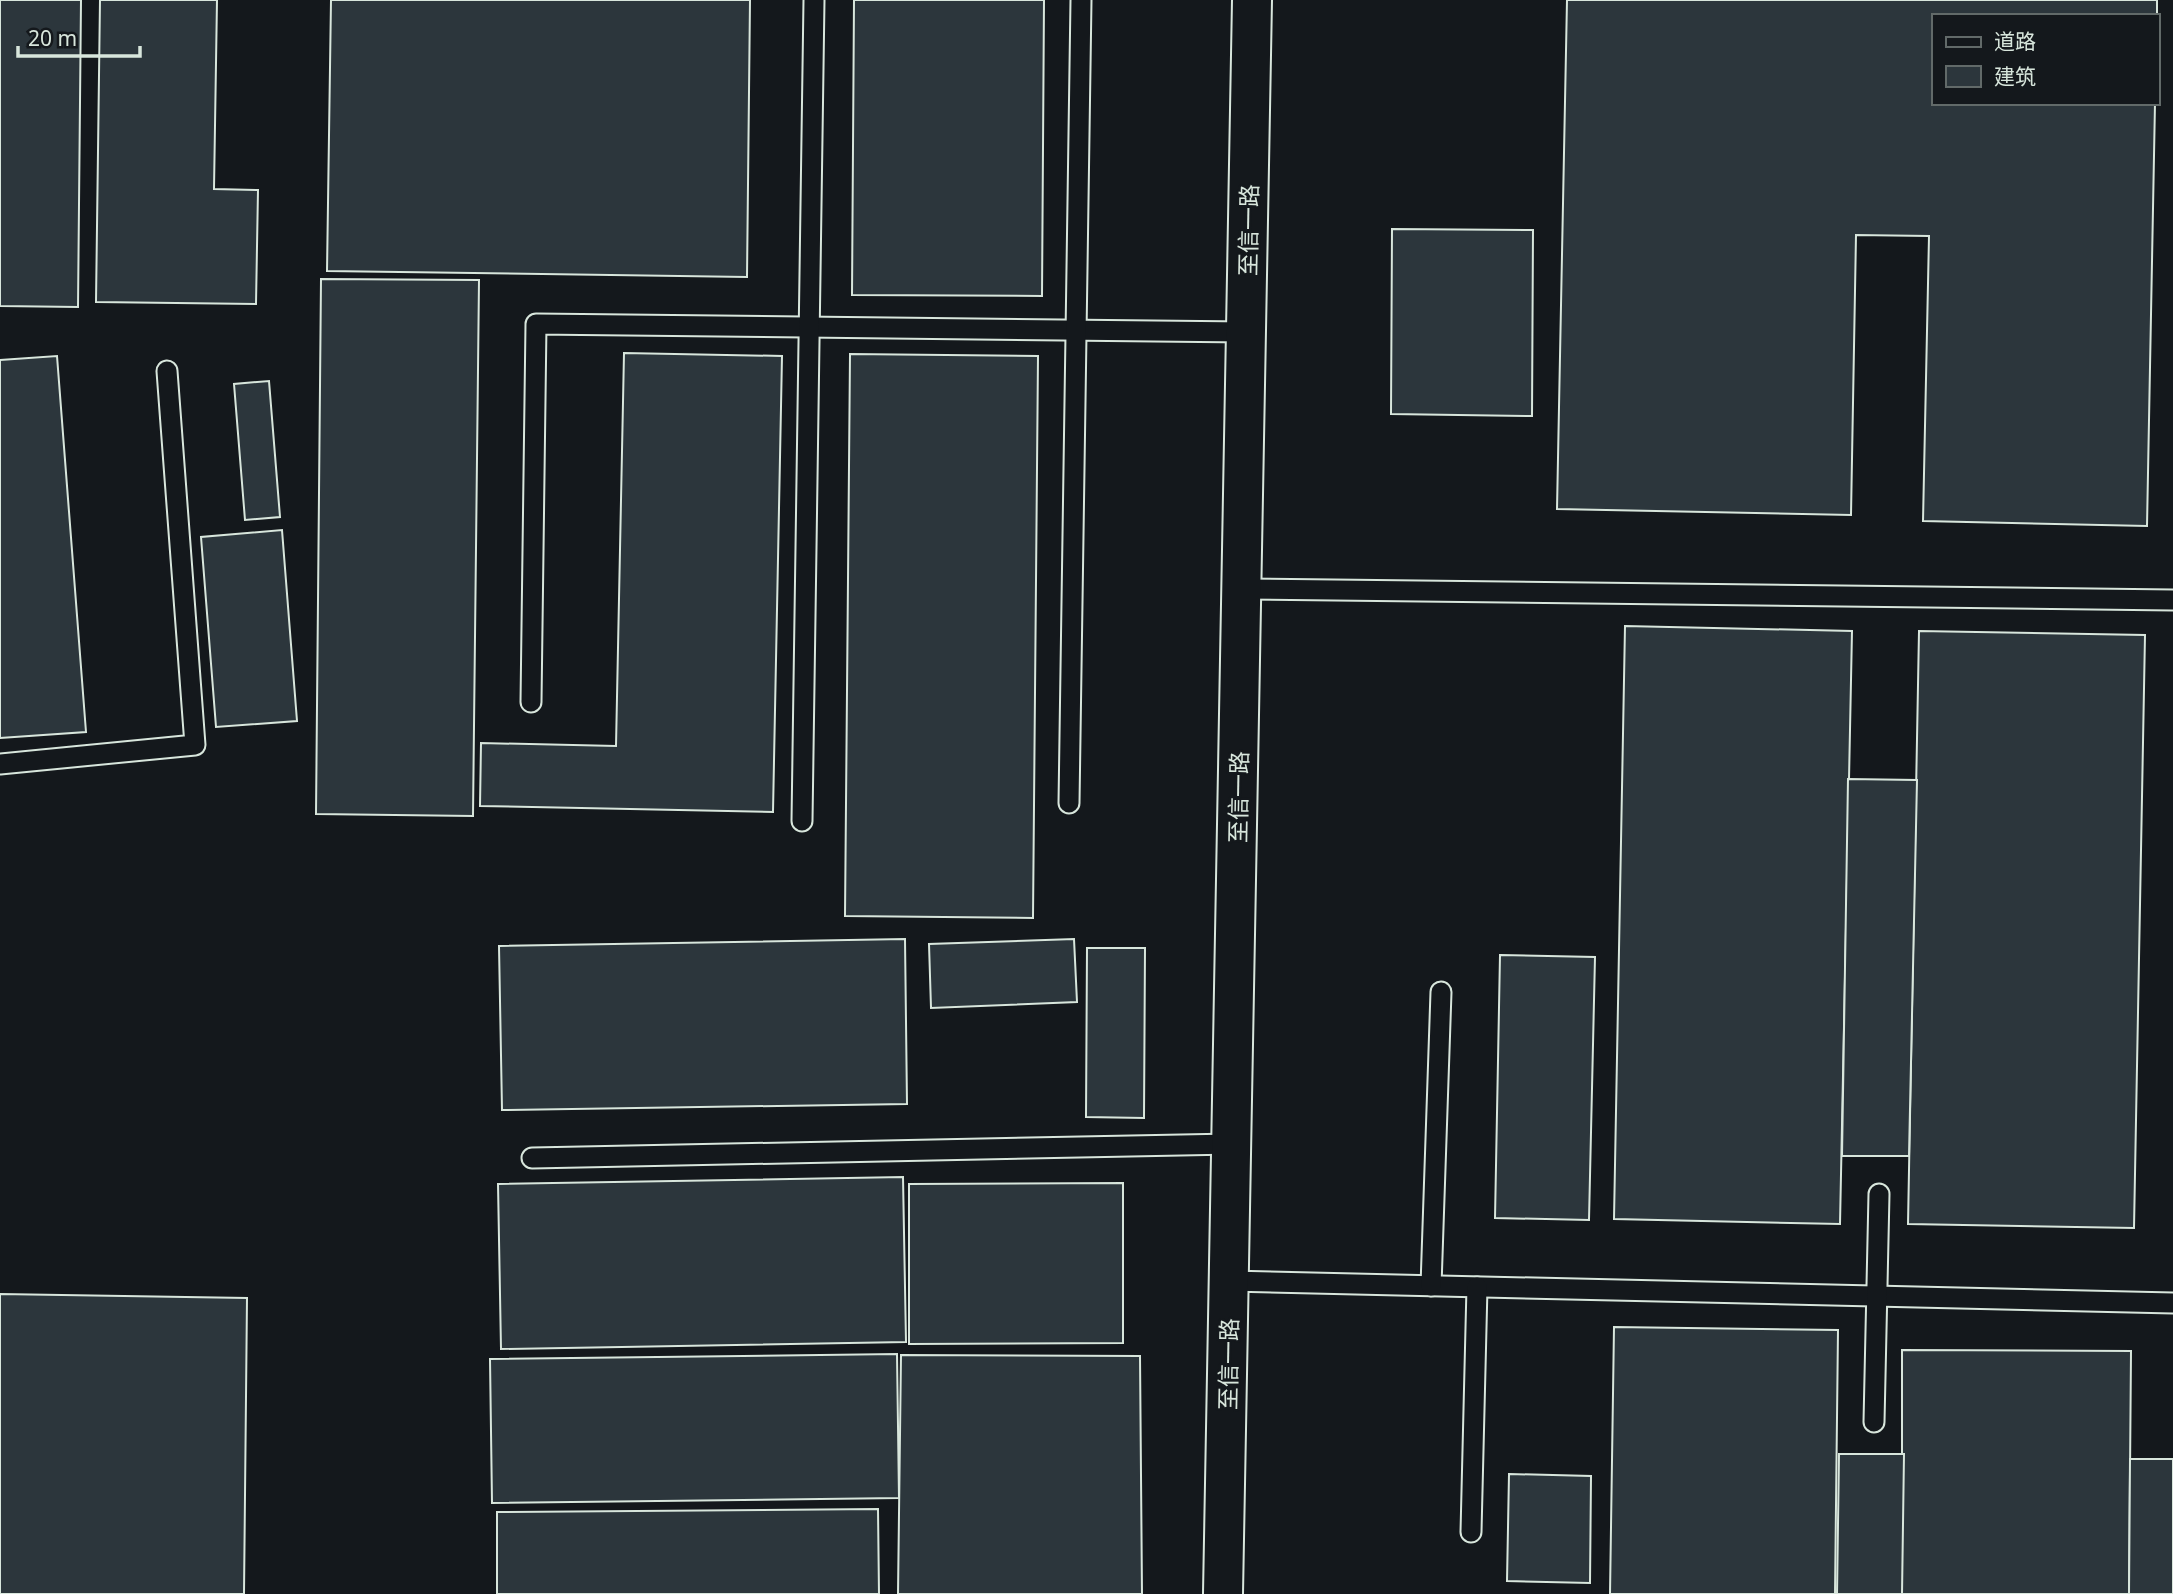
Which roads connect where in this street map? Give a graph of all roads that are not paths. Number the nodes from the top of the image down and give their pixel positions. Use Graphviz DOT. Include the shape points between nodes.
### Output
graph roads {
  1 [pos="814,0"];
  2 [pos="1081,0"];
  3 [pos="1252,0"];
  4 [pos="809,327"];
  5 [pos="1076,330"];
  6 [pos="1246,332"];
  7 [pos="167,371"];
  8 [pos="1241,589"];
  9 [pos="2173,600"];
  10 [pos="531,702"];
  11 [pos="0,764"];
  12 [pos="1069,803"];
  13 [pos="802,821"];
  14 [pos="1441,992"];
  15 [pos="1232,1144"];
  16 [pos="532,1158"];
  17 [pos="1879,1194"];
  18 [pos="1229,1282"];
  19 [pos="1431,1286"];
  20 [pos="1476,1287"];
  21 [pos="1877,1297"];
  22 [pos="2173,1303"];
  23 [pos="1874,1422"];
  24 [pos="1471,1532"];
  25 [pos="1223,1594"];
  1 -- 4 [label="lane"];
  2 -- 5 [label="lane"];
  3 -- 6 [label="street, 至信一路"];
  4 -- 5 [label="lane"];
  4 -- 10 [label="lane" via="536,324"];
  4 -- 13 [label="lane"];
  5 -- 6 [label="lane"];
  5 -- 12 [label="lane"];
  6 -- 8 [label="street, 至信一路"];
  7 -- 11 [label="lane" via="194,745"];
  8 -- 9 [label="lane"];
  8 -- 15 [label="street, 至信一路"];
  14 -- 19 [label="lane"];
  15 -- 16 [label="lane"];
  15 -- 18 [label="street, 至信一路"];
  17 -- 21 [label="lane"];
  18 -- 19 [label="lane"];
  18 -- 25 [label="street, 至信一路"];
  19 -- 20 [label="lane"];
  20 -- 21 [label="lane"];
  20 -- 24 [label="lane"];
  21 -- 22 [label="lane"];
  21 -- 23 [label="lane"];
}
